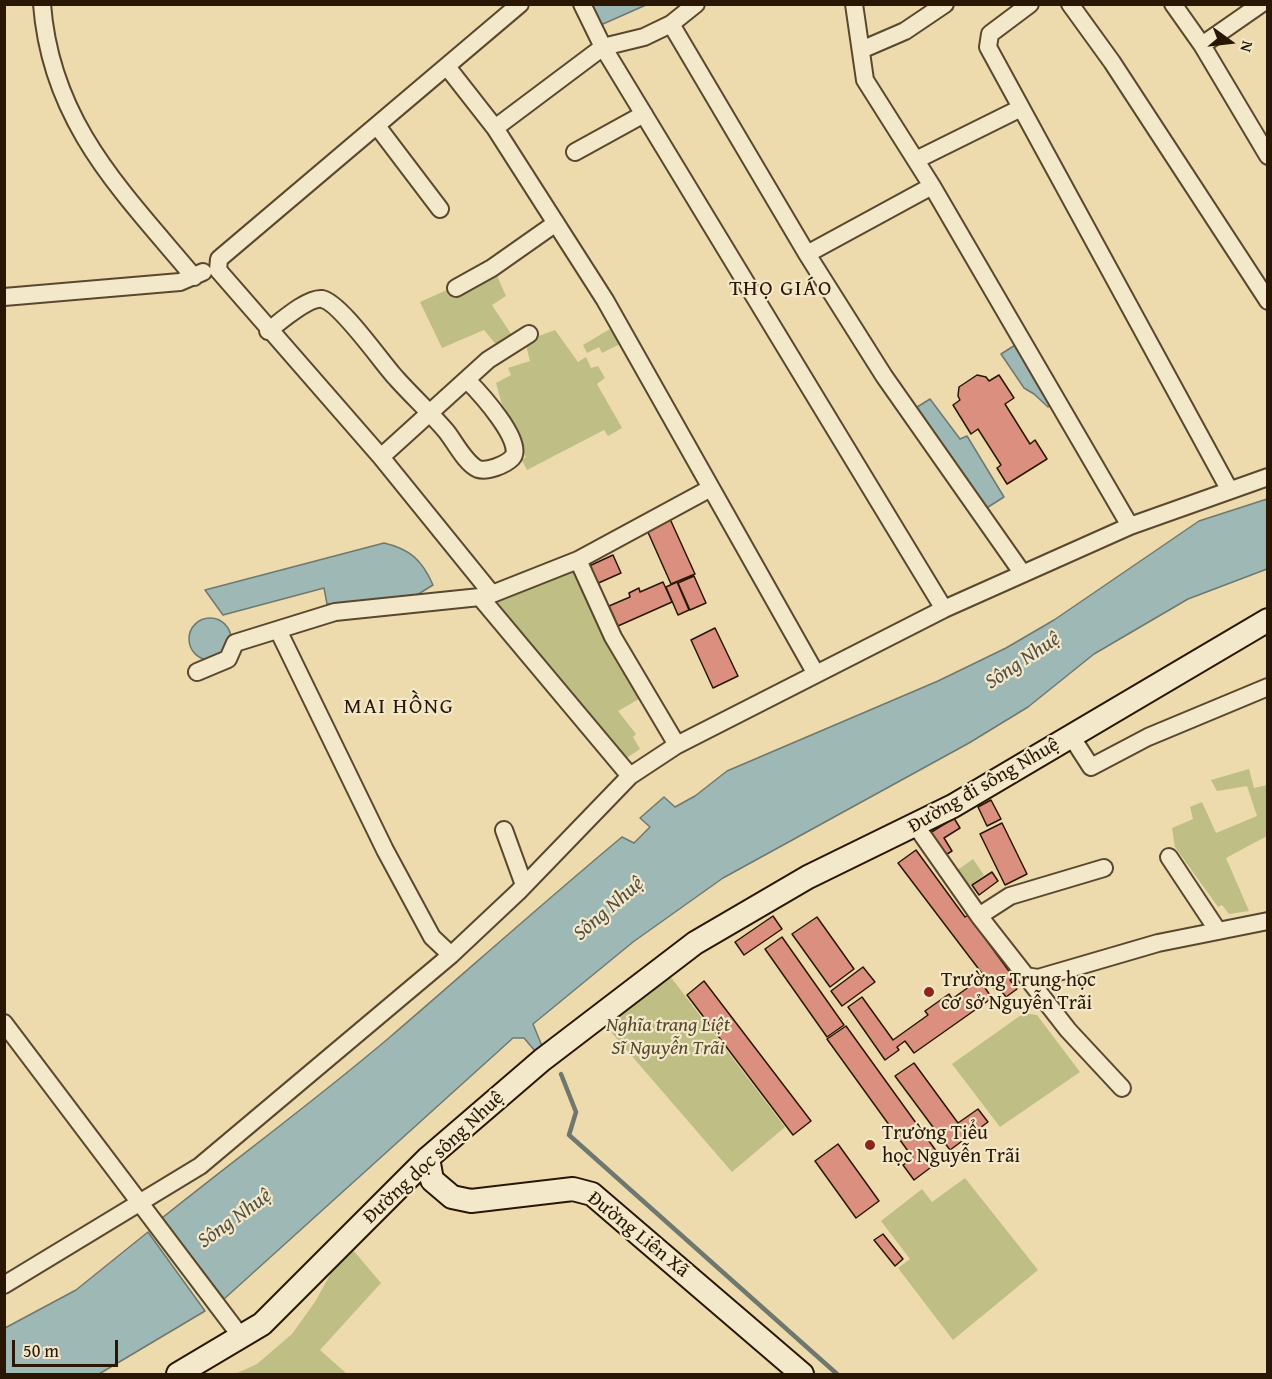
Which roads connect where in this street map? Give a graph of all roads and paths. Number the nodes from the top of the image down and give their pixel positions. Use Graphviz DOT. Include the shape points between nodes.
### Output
graph roads {
  1 [pos="42,4"];
  2 [pos="520,4"];
  3 [pos="582,4"];
  4 [pos="696,4"];
  5 [pos="854,4"];
  6 [pos="945,4"];
  7 [pos="1030,4"];
  8 [pos="1070,4"];
  9 [pos="1173,4"];
  10 [pos="1261,4"];
  11 [pos="671,24"];
  12 [pos="1202,45"];
  13 [pos="603,47"];
  14 [pos="861,50"];
  15 [pos="448,68"];
  16 [pos="1021,108"];
  17 [pos="644,114"];
  18 [pos="377,126"];
  19 [pos="495,128"];
  20 [pos="575,152"];
  21 [pos="1268,156"];
  22 [pos="916,160"];
  23 [pos="932,186"];
  24 [pos="440,209"];
  25 [pos="556,223"];
  26 [pos="807,254"];
  27 [pos="217,264"];
  28 [pos="194,277"];
  29 [pos="456,288"];
  30 [pos="4,297"];
  31 [pos="1268,301"];
  32 [pos="268,331"];
  33 [pos="529,334"];
  34 [pos="467,380"];
  35 [pos="431,414"];
  36 [pos="381,458"];
  37 [pos="1268,477"];
  38 [pos="711,488"];
  39 [pos="1228,489"];
  40 [pos="1131,526"];
  41 [pos="578,560"];
  42 [pos="1023,574"];
  43 [pos="486,595"];
  44 [pos="944,609"];
  45 [pos="1268,620"];
  46 [pos="278,630"];
  47 [pos="197,672"];
  48 [pos="816,674"];
  49 [pos="1268,687"];
  50 [pos="1071,736"];
  51 [pos="677,745"];
  52 [pos="630,776"];
  53 [pos="916,826"];
  54 [pos="504,830"];
  55 [pos="1169,856"];
  56 [pos="1104,868"];
  57 [pos="524,885"];
  58 [pos="979,916"];
  59 [pos="1268,921"];
  60 [pos="1218,931"];
  61 [pos="694,943"];
  62 [pos="451,955"];
  63 [pos="1026,976"];
  64 [pos="4,1023"];
  65 [pos="1122,1088"];
  66 [pos="428,1158"];
  67 [pos="141,1202"];
  68 [pos="4,1285"];
  69 [pos="242,1338"];
  70 [pos="178,1374"];
  71 [pos="802,1374"];
  1 -- 28 [label="street" via="55,73 80,133 114,182"];
  2 -- 15 [label="street"];
  3 -- 13 [label="street"];
  4 -- 11 [label="street"];
  5 -- 14 [label="street"];
  6 -- 14 [label="street" via="905,31"];
  7 -- 16 [label="street" via="990,34 987,41"];
  8 -- 31 [label="street"];
  9 -- 12 [label="street"];
  10 -- 12 [label="street"];
  11 -- 13 [label="street"];
  11 -- 26 [label="street"];
  12 -- 21 [label="street"];
  13 -- 17 [label="street"];
  13 -- 19 [label="street"];
  14 -- 22 [label="street" via="865,80"];
  15 -- 18 [label="street"];
  15 -- 19 [label="street"];
  16 -- 22 [label="street"];
  16 -- 39 [label="street"];
  17 -- 20 [label="street"];
  17 -- 44 [label="street"];
  18 -- 24 [label="street"];
  18 -- 27 [label="street"];
  19 -- 25 [label="street"];
  22 -- 23 [label="street"];
  23 -- 26 [label="street"];
  23 -- 40 [label="street"];
  25 -- 29 [label="street"];
  25 -- 38 [label="street" via="605,300"];
  26 -- 42 [label="street" via="884,376"];
  27 -- 28 [label="street"];
  27 -- 32 [label="street"];
  28 -- 30 [label="street" via="180,282"];
  32 -- 35 [label="street" via="311,300 330,303"];
  32 -- 36 [label="street"];
  33 -- 34 [label="street" via="488,360"];
  34 -- 35 [label="street"];
  34 -- 35 [label="street" via="489,402 515,444 511,460 488,470 478,468"];
  35 -- 36 [label="street"];
  36 -- 43 [label="street"];
  37 -- 39 [label="street"];
  38 -- 41 [label="street"];
  38 -- 48 [label="street"];
  39 -- 40 [label="street"];
  40 -- 42 [label="street"];
  41 -- 43 [label="street"];
  41 -- 51 [label="street" via="613,637"];
  42 -- 44 [label="street"];
  43 -- 46 [label="street" via="335,612"];
  43 -- 52 [label="street"];
  44 -- 48 [label="street"];
  45 -- 50 [label="street, Đường đi sông Nhuệ"];
  46 -- 47 [label="street" via="235,644 228,659"];
  46 -- 62 [label="street" via="385,850 432,937"];
  48 -- 51 [label="street"];
  49 -- 50 [label="street" via="1148,737 1091,767"];
  50 -- 53 [label="street, Đường đi sông Nhuệ"];
  51 -- 52 [label="street"];
  52 -- 57 [label="street"];
  53 -- 58 [label="street"];
  53 -- 61 [label="street, Đường đi sông Nhuệ" via="808,877"];
  54 -- 57 [label="street"];
  55 -- 60 [label="street"];
  56 -- 58 [label="street" via="1010,896"];
  57 -- 62 [label="street"];
  58 -- 63 [label="street"];
  59 -- 60 [label="street"];
  60 -- 63 [label="street" via="1158,943 1038,978"];
  61 -- 66 [label="street, Đường dọc sông Nhuệ" via="542,1060"];
  62 -- 67 [label="street" via="200,1166"];
  63 -- 65 [label="street" via="1068,1030"];
  64 -- 67 [label="street"];
  66 -- 69 [label="street, Đường dọc sông Nhuệ" via="262,1324"];
  66 -- 71 [label="street, Đường Liên Xã" via="432,1180 460,1199 573,1189 591,1194"];
  67 -- 68 [label="street"];
  67 -- 69 [label="street"];
  69 -- 70 [label="street, Đường dọc sông Nhuệ"];
}
